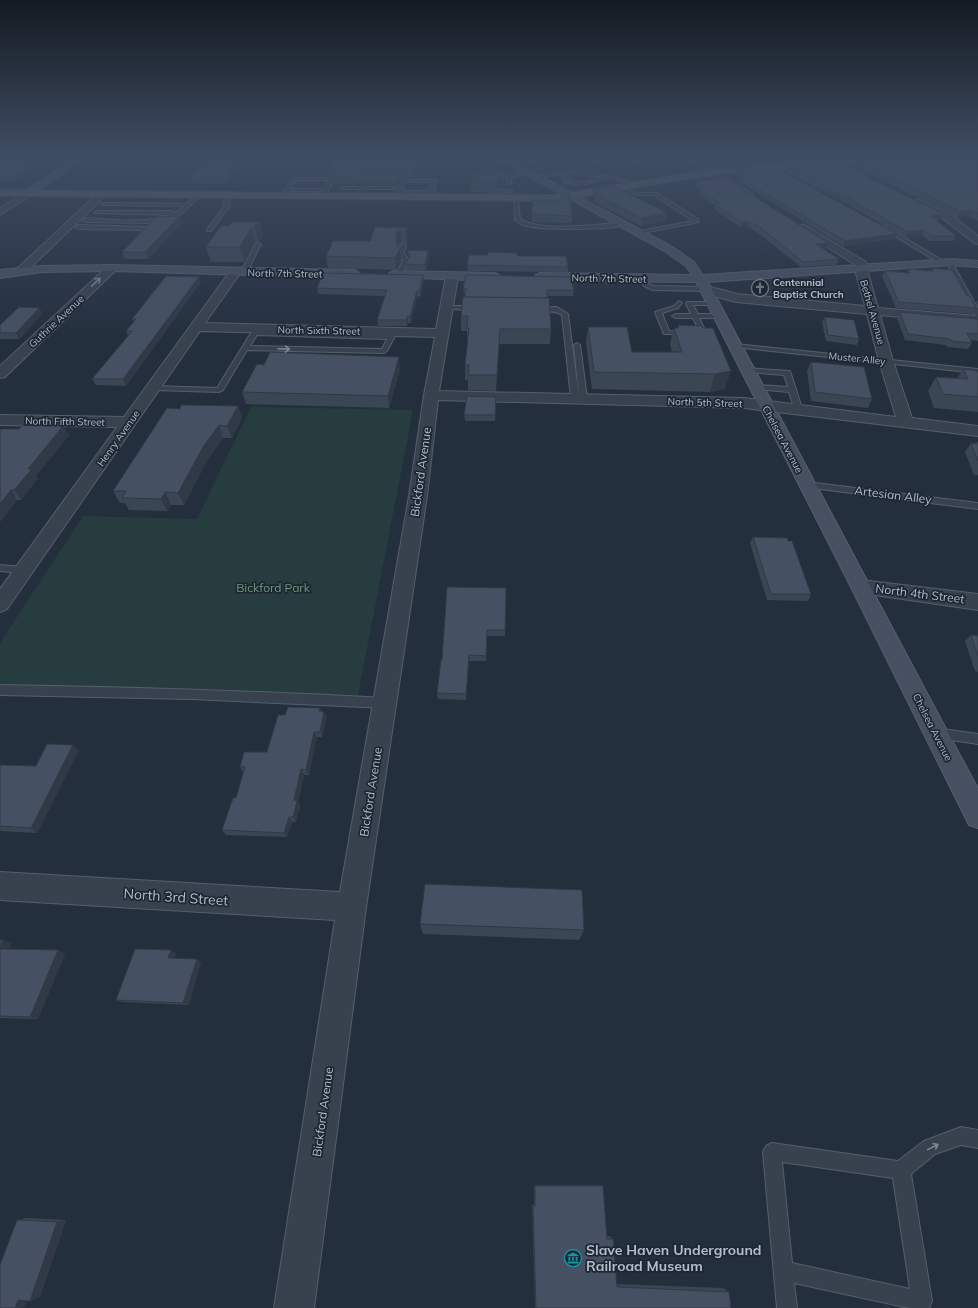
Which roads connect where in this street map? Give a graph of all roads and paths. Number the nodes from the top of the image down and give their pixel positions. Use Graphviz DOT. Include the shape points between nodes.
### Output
graph roads {
  1 [pos="84,215"];
  2 [pos="175,215"];
  3 [pos="205,215"];
  4 [pos="517,215"];
  5 [pos="607,215"];
  6 [pos="688,215"];
  7 [pos="943,215"];
  8 [pos="220,216"];
  9 [pos="85,220"];
  10 [pos="790,220"];
  11 [pos="156,221"];
  12 [pos="623,224"];
  13 [pos="78,227"];
  14 [pos="881,227"];
  15 [pos="210,230"];
  16 [pos="640,233"];
  17 [pos="978,241"];
  18 [pos="258,244"];
  19 [pos="403,245"];
  20 [pos="947,262"];
  21 [pos="978,264"];
  22 [pos="112,268"];
  23 [pos="864,269"];
  24 [pos="21,271"];
  25 [pos="239,272"];
  26 [pos="0,274"];
  27 [pos="367,274"];
  28 [pos="382,275"];
  29 [pos="398,275"];
  30 [pos="452,276"];
  31 [pos="507,277"];
  32 [pos="531,277"];
  33 [pos="680,294"];
  34 [pos="711,298"];
  35 [pos="736,298"];
  36 [pos="447,308"];
  37 [pos="485,308"];
  38 [pos="525,309"];
  39 [pos="873,312"];
  40 [pos="978,315"];
  41 [pos="676,317"];
  42 [pos="978,320"];
  43 [pos="697,323"];
  44 [pos="196,327"];
  45 [pos="681,330"];
  46 [pos="255,331"];
  47 [pos="443,333"];
  48 [pos="392,334"];
  49 [pos="578,345"];
  50 [pos="736,346"];
  51 [pos="27,348"];
  52 [pos="245,348"];
  53 [pos="7,349"];
  54 [pos="886,361"];
  55 [pos="748,370"];
  56 [pos="978,371"];
  57 [pos="0,374"];
  58 [pos="756,387"];
  59 [pos="153,388"];
  60 [pos="792,390"];
  61 [pos="431,395"];
  62 [pos="579,398"];
  63 [pos="766,405"];
  64 [pos="799,411"];
  65 [pos="0,420"];
  66 [pos="129,422"];
  67 [pos="906,423"];
  68 [pos="978,431"];
  69 [pos="808,485"];
  70 [pos="978,506"];
  71 [pos="0,568"];
  72 [pos="24,570"];
  73 [pos="862,587"];
  74 [pos="978,602"];
  75 [pos="0,604"];
  76 [pos="0,690"];
  77 [pos="385,703"];
  78 [pos="936,733"];
  79 [pos="978,739"];
  80 [pos="978,816"];
  81 [pos="0,886"];
  82 [pos="352,907"];
  83 [pos="978,1139"];
  84 [pos="902,1170"];
  85 [pos="784,1271"];
  86 [pos="294,1308"];
  87 [pos="787,1308"];
  1 -- 24 [label="street"];
  2 -- 11 [label="lane"];
  3 -- 8 [label="path"];
  4 -- 12 [label="lane" via="518,220 527,226 576,227"];
  5 -- 12 [label="street, Chelsea Avenue"];
  6 -- 16 [label="lane" via="696,222"];
  7 -- 17 [label="street"];
  8 -- 15 [label="lane"];
  9 -- 11 [label="lane"];
  10 -- 23 [label="street, Bethel Avenue" via="862,264"];
  11 -- 13 [label="lane" via="149,229"];
  12 -- 16 [label="street, Chelsea Avenue"];
  14 -- 20 [label="lane"];
  16 -- 34 [label="street, Chelsea Avenue" via="690,264"];
  18 -- 25 [label="lane"];
  19 -- 29 [label="lane" via="401,253 406,261"];
  20 -- 21 [label="street, North 7th Street"];
  20 -- 23 [label="street, North 7th Street"];
  20 -- 40 [label="lane"];
  22 -- 24 [label="street, North 7th Street"];
  22 -- 25 [label="street, North 7th Street"];
  51 -- 22 [label="street, Guthrie Avenue, one-way"];
  23 -- 34 [label="street, North 7th Street"];
  23 -- 39 [label="street, Bethel Avenue" via="862,273"];
  24 -- 26 [label="street, North 7th Street"];
  25 -- 27 [label="street, North 7th Street"];
  25 -- 44 [label="street, Henry Avenue"];
  28 -- 29 [label="street"];
  29 -- 30 [label="street"];
  30 -- 31 [label="street"];
  30 -- 36 [label="street, Bickford Avenue"];
  32 -- 33 [label="street, North 7th Street" via="642,279"];
  33 -- 34 [label="street, North 7th Street"];
  33 -- 34 [label="lane"];
  33 -- 43 [label="lane"];
  33 -- 43 [label="lane" via="676,307 658,312 664,322 666,333 704,334"];
  34 -- 35 [label="street"];
  34 -- 35 [label="street"];
  34 -- 43 [label="lane"];
  34 -- 50 [label="street, Chelsea Avenue"];
  35 -- 39 [label="street"];
  36 -- 37 [label="lane"];
  36 -- 47 [label="street, Bickford Avenue"];
  38 -- 62 [label="lane" via="557,309 565,314"];
  39 -- 42 [label="street"];
  39 -- 54 [label="street, Bethel Avenue"];
  41 -- 43 [label="lane"];
  43 -- 45 [label="lane"];
  44 -- 46 [label="street, North Sixth Street"];
  44 -- 59 [label="street, Henry Avenue"];
  46 -- 48 [label="street, North Sixth Street"];
  46 -- 52 [label="lane"];
  47 -- 48 [label="street, North Sixth Street"];
  47 -- 61 [label="street, Bickford Avenue"];
  52 -- 48 [label="lane, one-way" via="384,351"];
  49 -- 62 [label="lane"];
  50 -- 54 [label="lane, Muster Alley"];
  50 -- 55 [label="street, Chelsea Avenue"];
  51 -- 53 [label="street"];
  51 -- 57 [label="street, Guthrie Avenue"];
  52 -- 59 [label="lane" via="219,390"];
  54 -- 56 [label="lane, Muster Alley"];
  54 -- 67 [label="street, Bethel Avenue"];
  55 -- 58 [label="street, Chelsea Avenue"];
  55 -- 60 [label="lane" via="788,373"];
  58 -- 60 [label="lane"];
  58 -- 63 [label="street, Chelsea Avenue"];
  59 -- 66 [label="street, Henry Avenue"];
  60 -- 64 [label="lane"];
  61 -- 62 [label="street, North 5th Street"];
  61 -- 77 [label="street, Bickford Avenue" via="418,496"];
  62 -- 63 [label="street, North 5th Street"];
  63 -- 64 [label="street, North 5th Street"];
  63 -- 69 [label="street, Chelsea Avenue"];
  64 -- 67 [label="street, North 5th Street"];
  65 -- 66 [label="street, North Fifth Street"];
  66 -- 72 [label="street, Henry Avenue"];
  67 -- 68 [label="street, North 5th Street"];
  69 -- 70 [label="lane, Artesian Alley"];
  69 -- 73 [label="street, Chelsea Avenue"];
  71 -- 72 [label="lane"];
  72 -- 75 [label="street, Henry Avenue"];
  73 -- 74 [label="street, North 4th Street"];
  73 -- 78 [label="street, Chelsea Avenue"];
  76 -- 77 [label="lane" via="110,691"];
  77 -- 82 [label="street, Bickford Avenue"];
  78 -- 79 [label="lane"];
  78 -- 80 [label="street, Chelsea Avenue"];
  81 -- 82 [label="street, North 3rd Street"];
  82 -- 86 [label="street, Bickford Avenue"];
  84 -- 83 [label="lane, one-way" via="930,1147 961,1136"];
  84 -- 85 [label="lane" via="772,1152"];
  84 -- 85 [label="lane" via="922,1301"];
  85 -- 87 [label="lane"];
}
